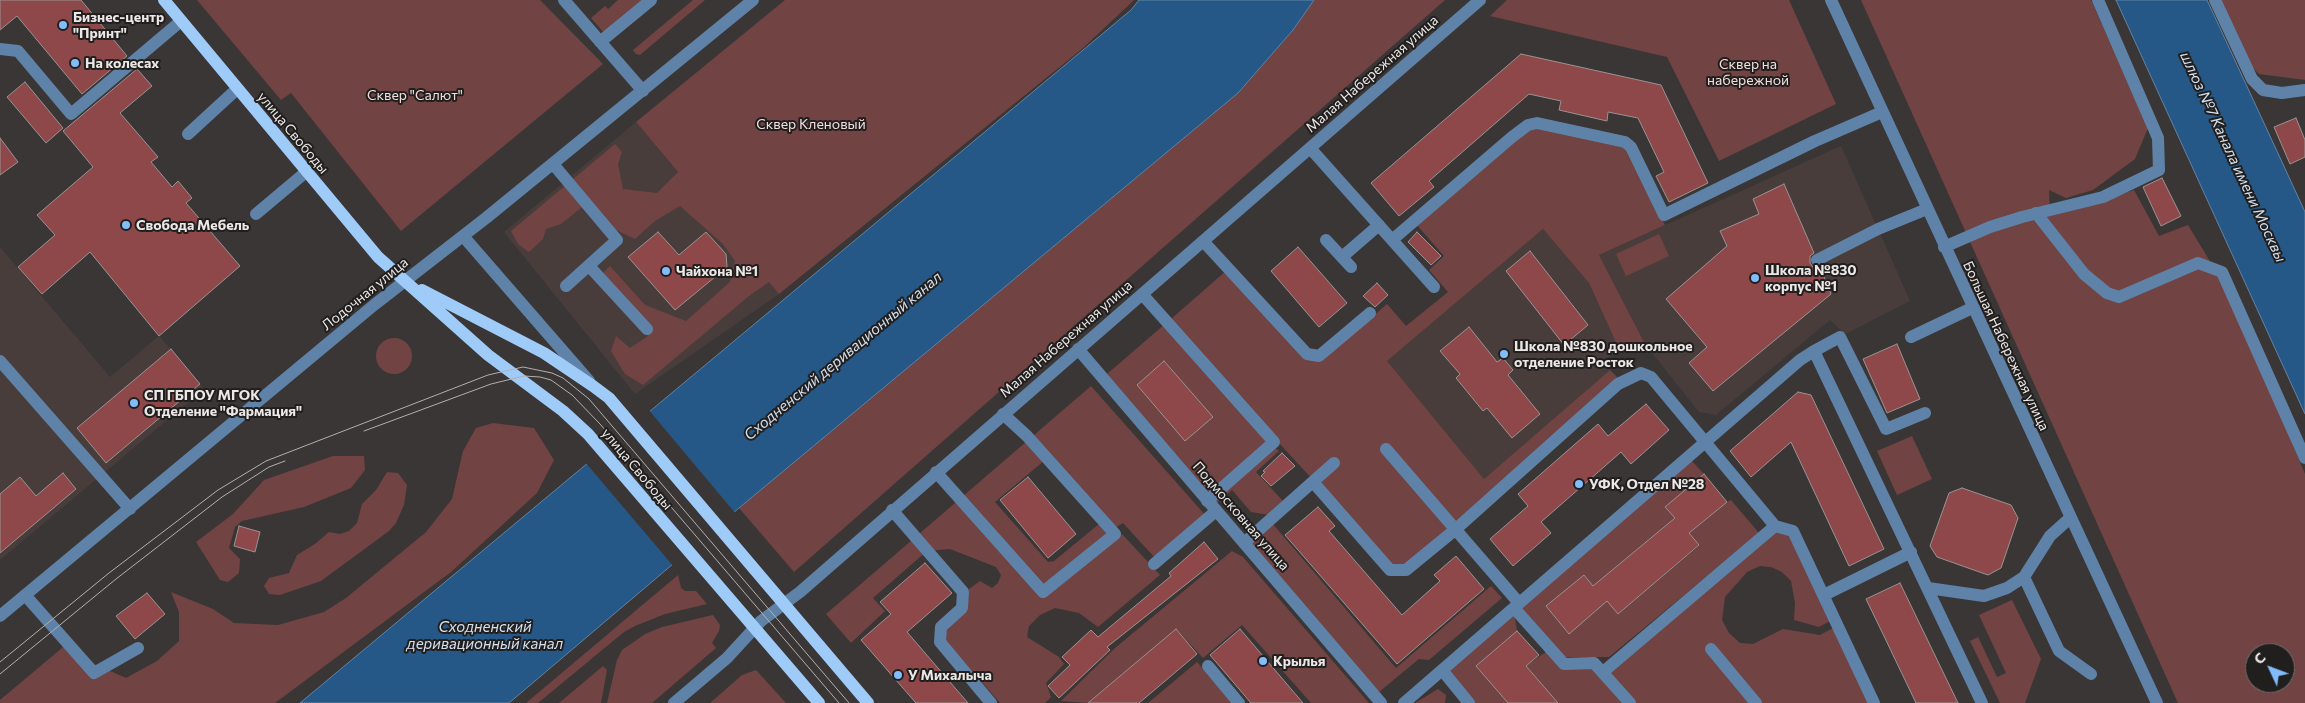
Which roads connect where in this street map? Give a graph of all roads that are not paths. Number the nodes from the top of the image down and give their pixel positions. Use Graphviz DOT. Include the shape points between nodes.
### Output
graph roads {
  1 [pos="164,0"];
  2 [pos="564,0"];
  3 [pos="651,0"];
  4 [pos="753,0"];
  5 [pos="1480,0"];
  6 [pos="1831,0"];
  7 [pos="2098,0"];
  8 [pos="2214,0"];
  9 [pos="181,21"];
  10 [pos="600,42"];
  11 [pos="0,49"];
  12 [pos="237,89"];
  13 [pos="2305,90"];
  14 [pos="643,91"];
  15 [pos="1882,112"];
  16 [pos="188,134"];
  17 [pos="1310,148"];
  18 [pos="553,164"];
  19 [pos="306,172"];
  20 [pos="1927,209"];
  21 [pos="2036,213"];
  22 [pos="256,214"];
  23 [pos="1378,225"];
  24 [pos="463,236"];
  25 [pos="1326,240"];
  26 [pos="1392,240"];
  27 [pos="1202,241"];
  28 [pos="1944,246"];
  29 [pos="1342,257"];
  30 [pos="1816,260"];
  31 [pos="589,266"];
  32 [pos="1351,267"];
  33 [pos="404,281"];
  34 [pos="566,286"];
  35 [pos="1434,287"];
  36 [pos="1142,294"];
  37 [pos="1972,308"];
  38 [pos="1370,313"];
  39 [pos="646,329"];
  40 [pos="1911,337"];
  41 [pos="1078,349"];
  42 [pos="1814,351"];
  43 [pos="0,361"];
  44 [pos="593,386"];
  45 [pos="1925,413"];
  46 [pos="1003,414"];
  47 [pos="1704,443"];
  48 [pos="1386,449"];
  49 [pos="2305,458"];
  50 [pos="1334,463"];
  51 [pos="936,472"];
  52 [pos="1313,482"];
  53 [pos="1207,501"];
  54 [pos="130,508"];
  55 [pos="892,510"];
  56 [pos="1216,511"];
  57 [pos="2070,518"];
  58 [pos="1775,526"];
  59 [pos="1456,529"];
  60 [pos="1244,543"];
  61 [pos="1911,552"];
  62 [pos="1154,564"];
  63 [pos="2024,577"];
  64 [pos="1928,588"];
  65 [pos="26,595"];
  66 [pos="1824,595"];
  67 [pos="784,604"];
  68 [pos="1516,605"];
  69 [pos="0,616"];
  70 [pos="755,628"];
  71 [pos="138,648"];
  72 [pos="1711,649"];
  73 [pos="1208,666"];
  74 [pos="1442,670"];
  75 [pos="1603,672"];
  76 [pos="2091,674"];
  77 [pos="674,703"];
  78 [pos="819,703"];
  79 [pos="868,703"];
  80 [pos="992,703"];
  81 [pos="1239,703"];
  82 [pos="1382,703"];
  83 [pos="1404,703"];
  84 [pos="1469,703"];
  85 [pos="1630,703"];
  86 [pos="1756,703"];
  87 [pos="1874,703"];
  88 [pos="1982,703"];
  89 [pos="2157,703"];
  1 -- 9 [label="main road, улица Свободы"];
  2 -- 10 [label="street"];
  3 -- 10 [label="street"];
  4 -- 14 [label="street, Лодочная улица"];
  5 -- 17 [label="street, Малая Набережная улица"];
  6 -- 15 [label="street, Большая Набережная улица"];
  7 -- 21 [label="street" via="2158,138 2159,170 2103,197"];
  8 -- 13 [label="street" via="2252,79 2263,90 2282,93"];
  9 -- 11 [label="street" via="70,114 18,50"];
  9 -- 12 [label="main road, улица Свободы"];
  10 -- 14 [label="street"];
  12 -- 16 [label="street"];
  12 -- 19 [label="main road, улица Свободы"];
  14 -- 18 [label="street, Лодочная улица"];
  15 -- 20 [label="street, Большая Набережная улица"];
  15 -- 26 [label="street" via="1664,215 1631,147 1625,142 1537,123 1512,137"];
  17 -- 23 [label="street"];
  17 -- 27 [label="street, Малая Набережная улица"];
  18 -- 24 [label="street, Лодочная улица"];
  18 -- 31 [label="street" via="617,240"];
  19 -- 22 [label="street"];
  19 -- 33 [label="main road, улица Свободы" via="378,257"];
  20 -- 28 [label="street, Большая Набережная улица"];
  20 -- 30 [label="street"];
  21 -- 28 [label="street"];
  21 -- 49 [label="street" via="2084,274 2107,292 2119,296 2198,263 2222,272"];
  23 -- 26 [label="street"];
  23 -- 29 [label="street"];
  24 -- 33 [label="street, Лодочная улица"];
  24 -- 44 [label="street, улица Свободы"];
  25 -- 29 [label="street"];
  26 -- 35 [label="street"];
  27 -- 36 [label="street, Малая Набережная улица"];
  27 -- 38 [label="street" via="1307,354 1319,356"];
  28 -- 37 [label="street, Большая Набережная улица"];
  29 -- 32 [label="street"];
  31 -- 34 [label="street"];
  31 -- 39 [label="street"];
  33 -- 44 [label="main road, улица Свободы" via="544,353"];
  33 -- 54 [label="street, Лодочная улица"];
  33 -- 70 [label="main road, улица Свободы" via="488,355 563,411 588,434"];
  36 -- 41 [label="street, Малая Набережная улица"];
  36 -- 53 [label="street" via="1274,442"];
  37 -- 40 [label="street"];
  37 -- 57 [label="street, Большая Набережная улица"];
  41 -- 46 [label="street, Малая Набережная улица"];
  41 -- 53 [label="street, Подмосковная улица"];
  42 -- 45 [label="street" via="1840,337 1886,430"];
  42 -- 47 [label="street"];
  42 -- 61 [label="street"];
  43 -- 54 [label="street"];
  44 -- 67 [label="main road, улица Свободы" via="618,409"];
  46 -- 51 [label="street, Малая Набережная улица"];
  46 -- 51 [label="street" via="1027,436 1115,534 1043,592"];
  47 -- 58 [label="street"];
  47 -- 59 [label="street" via="1651,377 1641,373 1618,384"];
  47 -- 68 [label="street"];
  48 -- 59 [label="street"];
  50 -- 52 [label="street"];
  51 -- 55 [label="street, Малая Набережная улица"];
  52 -- 59 [label="street" via="1390,570 1406,570"];
  52 -- 60 [label="street"];
  53 -- 56 [label="street, Подмосковная улица"];
  54 -- 65 [label="street, Лодочная улица"];
  55 -- 67 [label="street, Малая Набережная улица"];
  55 -- 80 [label="street" via="963,592 962,608 940,627 940,642"];
  56 -- 60 [label="street, Подмосковная улица"];
  56 -- 62 [label="street"];
  57 -- 63 [label="street" via="2050,536"];
  57 -- 89 [label="street, Большая Набережная улица"];
  58 -- 66 [label="street" via="1793,531"];
  58 -- 75 [label="street"];
  59 -- 68 [label="street"];
  60 -- 82 [label="street, Подмосковная улица"];
  61 -- 64 [label="street"];
  61 -- 66 [label="street"];
  63 -- 64 [label="street" via="2007,588 1984,596"];
  63 -- 76 [label="street" via="2058,651"];
  64 -- 88 [label="street"];
  65 -- 69 [label="street, Лодочная улица"];
  65 -- 71 [label="street" via="94,673"];
  66 -- 87 [label="street"];
  67 -- 70 [label="street, Малая Набережная улица"];
  67 -- 79 [label="main road, улица Свободы"];
  68 -- 74 [label="street"];
  68 -- 75 [label="street" via="1564,664 1594,663"];
  70 -- 77 [label="street, Малая Набережная улица" via="727,658"];
  70 -- 78 [label="main road, улица Свободы"];
  72 -- 86 [label="street"];
  73 -- 81 [label="street"];
  74 -- 83 [label="street"];
  74 -- 84 [label="street"];
  75 -- 85 [label="street"];
}
